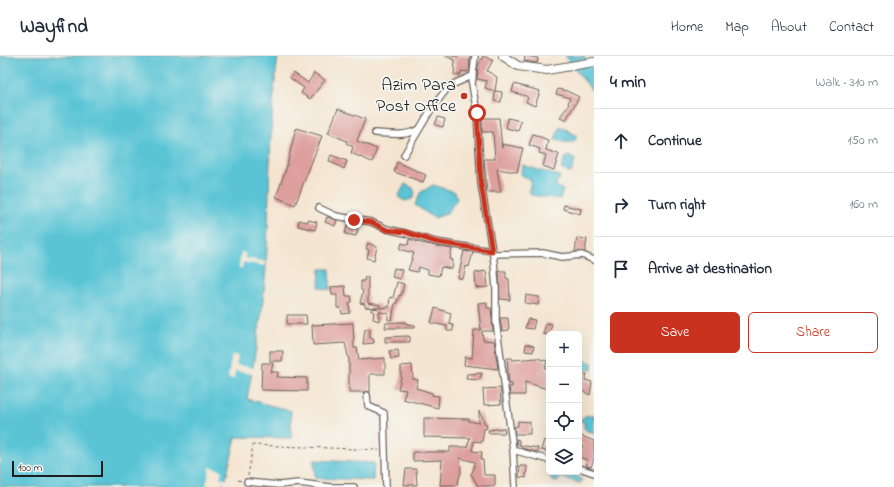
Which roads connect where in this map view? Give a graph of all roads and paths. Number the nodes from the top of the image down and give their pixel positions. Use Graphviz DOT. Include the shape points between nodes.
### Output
graph roads {
  1 [pos="475,56"];
  2 [pos="503,56"];
  3 [pos="593,62"];
  4 [pos="472,76"];
  5 [pos="419,129"];
  6 [pos="375,133"];
  7 [pos="404,155"];
  8 [pos="320,208"];
  9 [pos="492,252"];
  10 [pos="594,260"];
  11 [pos="367,395"];
  12 [pos="385,450"];
  13 [pos="512,450"];
  14 [pos="546,459"];
  15 [pos="582,469"];
  16 [pos="594,473"];
  17 [pos="238,480"];
  18 [pos="247,482"];
  19 [pos="331,487"];
  20 [pos="354,487"];
  21 [pos="386,487"];
  22 [pos="515,487"];
  1 -- 4 [label="street"];
  2 -- 3 [label="main road" via="518,66 547,70"];
  4 -- 5 [label="street" via="449,86"];
  4 -- 9 [label="street" via="481,184"];
  5 -- 6 [label="street" via="395,135"];
  5 -- 7 [label="street"];
  8 -- 9 [label="street" via="336,216 371,222 387,230"];
  9 -- 10 [label="street" via="543,253 562,257 582,255"];
  9 -- 13 [label="street" via="496,321"];
  11 -- 12 [label="street" via="368,406 384,413"];
  12 -- 18 [label="path" via="253,445"];
  12 -- 21 [label="street"];
  13 -- 14 [label="street"];
  13 -- 22 [label="street"];
  15 -- 16 [label="street"];
  17 -- 18 [label="path"];
  18 -- 19 [label="street" via="279,485 299,483"];
  19 -- 20 [label="street"];
}
